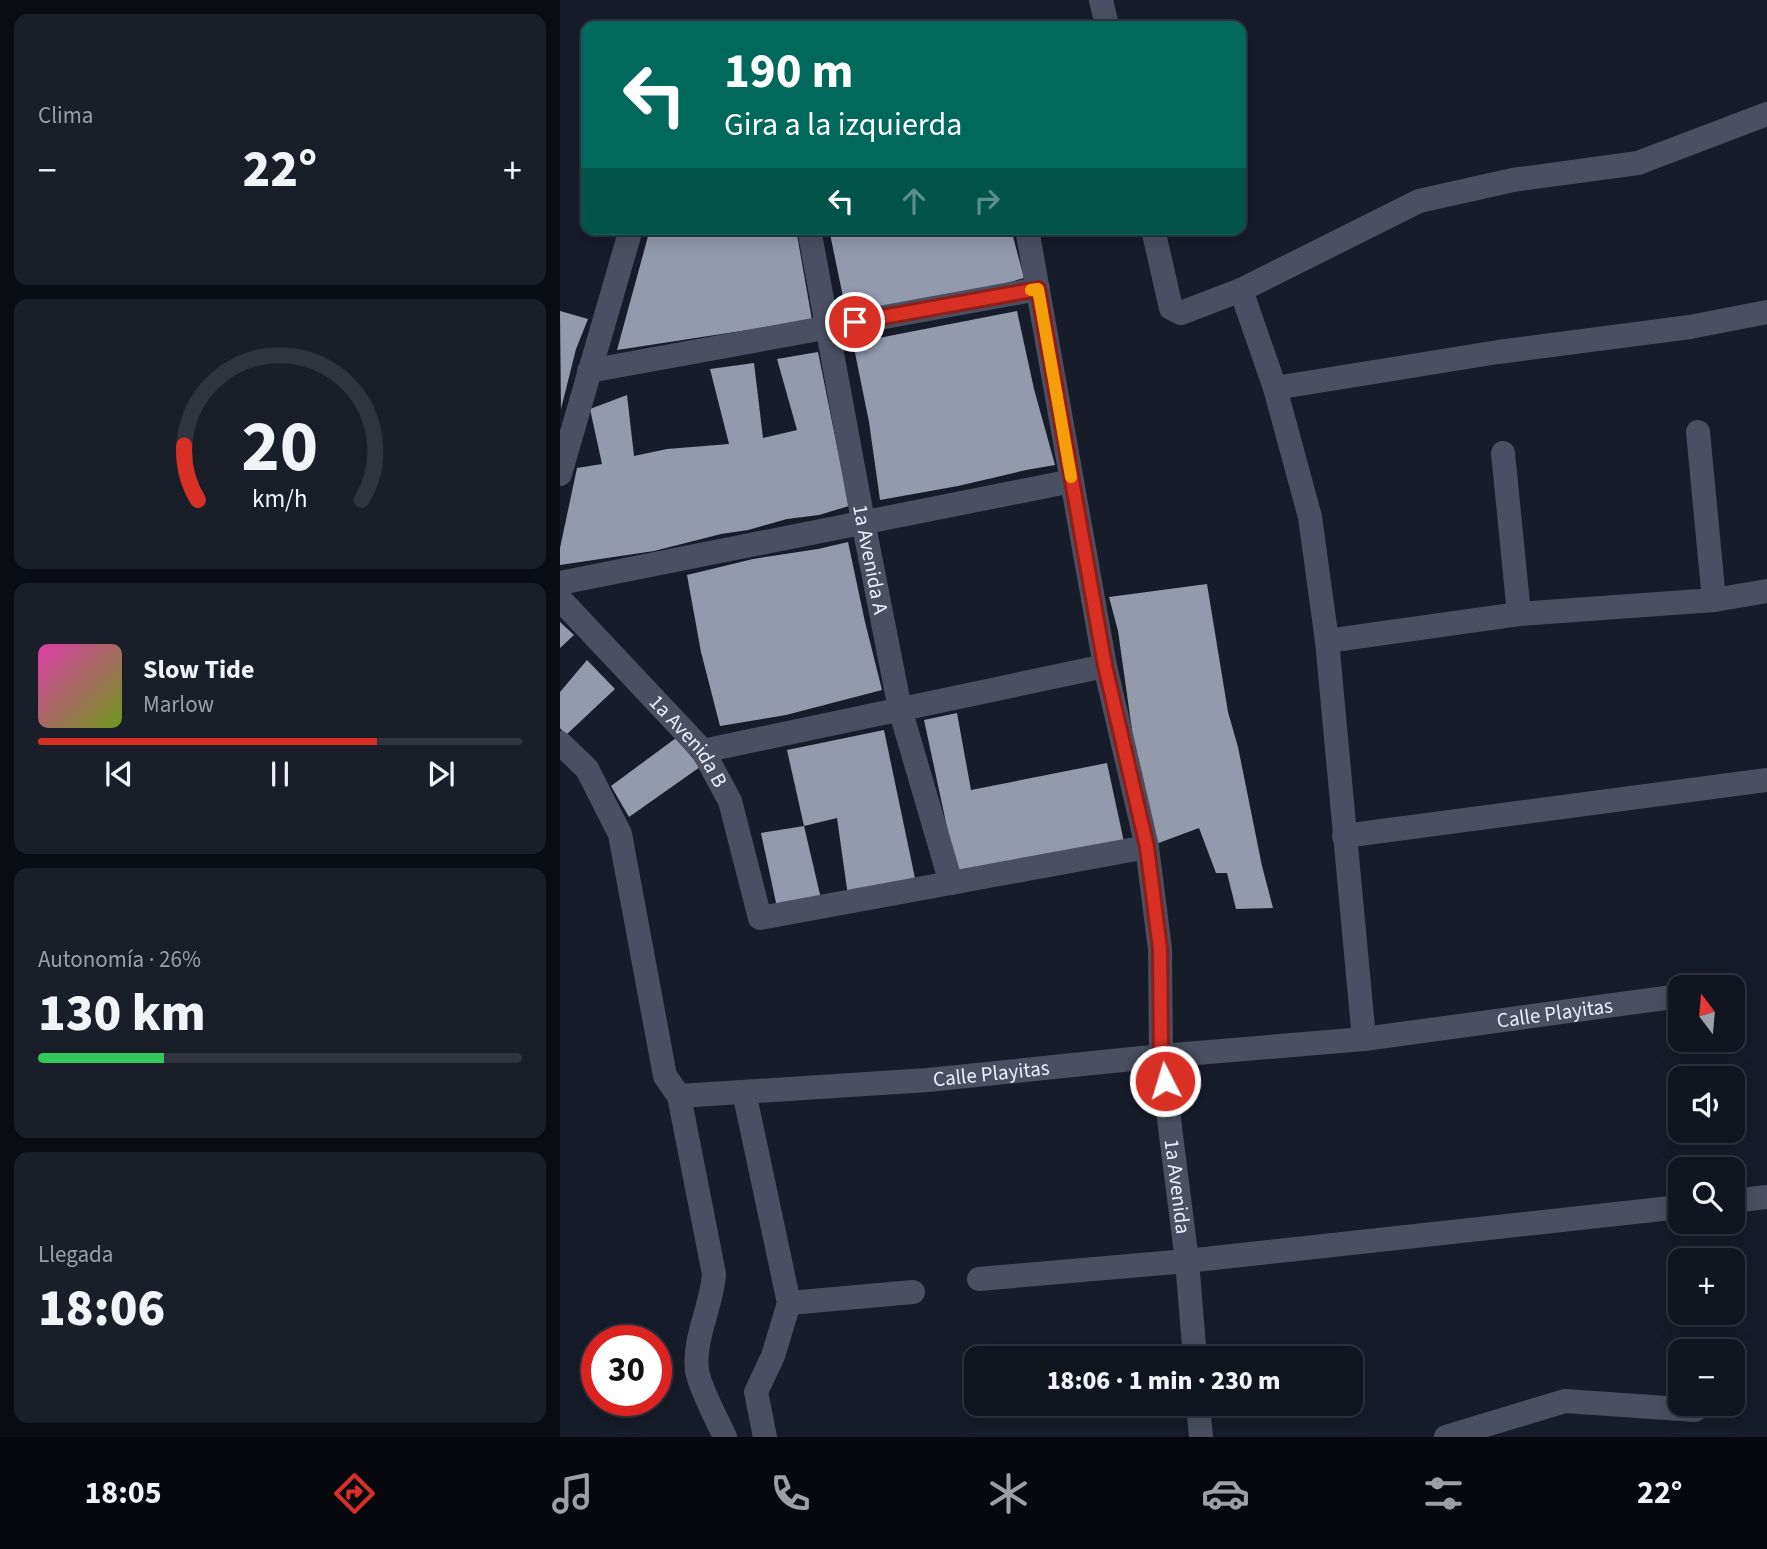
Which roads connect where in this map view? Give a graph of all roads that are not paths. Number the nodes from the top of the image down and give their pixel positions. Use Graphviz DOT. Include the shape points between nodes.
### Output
graph roads {
  1 [pos="1101,0"];
  2 [pos="1106,21"];
  3 [pos="1767,114"];
  4 [pos="629,235"];
  5 [pos="811,235"];
  6 [pos="1028,235"];
  7 [pos="1154,235"];
  8 [pos="1038,289"];
  9 [pos="1241,290"];
  10 [pos="1767,312"];
  11 [pos="829,327"];
  12 [pos="589,371"];
  13 [pos="1275,388"];
  14 [pos="1698,432"];
  15 [pos="1503,453"];
  16 [pos="560,474"];
  17 [pos="1072,481"];
  18 [pos="863,521"];
  19 [pos="560,583"];
  20 [pos="1767,592"];
  21 [pos="560,599"];
  22 [pos="1714,600"];
  23 [pos="1519,614"];
  24 [pos="1327,641"];
  25 [pos="1105,666"];
  26 [pos="900,709"];
  27 [pos="560,743"];
  28 [pos="704,751"];
  29 [pos="1767,780"];
  30 [pos="1344,836"];
  31 [pos="1147,847"];
  32 [pos="951,883"];
  33 [pos="1668,998"];
  34 [pos="1364,1039"];
  35 [pos="1161,1056"];
  36 [pos="744,1092"];
  37 [pos="678,1096"];
  38 [pos="1767,1197"];
  39 [pos="1745,1200"];
  40 [pos="1668,1208"];
  41 [pos="1186,1261"];
  42 [pos="979,1279"];
  43 [pos="913,1292"];
  44 [pos="789,1303"];
  45 [pos="1194,1346"];
  46 [pos="1668,1408"];
  47 [pos="1199,1416"];
  48 [pos="725,1437"];
  49 [pos="765,1437"];
  50 [pos="1201,1437"];
  51 [pos="1446,1437"];
  1 -- 2 [label="street"];
  3 -- 9 [label="street" via="1638,163 1513,180 1419,201"];
  4 -- 12 [label="street"];
  5 -- 11 [label="street, 1a Avenida A"];
  6 -- 8 [label="street, 1a Avenida"];
  7 -- 9 [label="street" via="1174,310 1181,313"];
  8 -- 11 [label="street"];
  8 -- 17 [label="street, 1a Avenida"];
  9 -- 13 [label="street"];
  10 -- 13 [label="street"];
  11 -- 12 [label="street"];
  11 -- 18 [label="street, 1a Avenida A"];
  12 -- 16 [label="street"];
  13 -- 24 [label="street" via="1310,517"];
  14 -- 22 [label="street"];
  15 -- 23 [label="street"];
  17 -- 18 [label="street"];
  17 -- 25 [label="street, 1a Avenida"];
  18 -- 19 [label="street"];
  18 -- 26 [label="street, 1a Avenida A"];
  20 -- 22 [label="street"];
  21 -- 28 [label="street, 1a Avenida B"];
  22 -- 23 [label="street"];
  23 -- 24 [label="street"];
  24 -- 30 [label="street"];
  25 -- 26 [label="street"];
  25 -- 31 [label="street, 1a Avenida"];
  26 -- 28 [label="street"];
  26 -- 32 [label="street, 1a Avenida A"];
  27 -- 37 [label="street" via="587,769 620,834 665,1076"];
  28 -- 32 [label="street, 1a Avenida B" via="730,801 760,918"];
  29 -- 30 [label="street"];
  30 -- 34 [label="street"];
  31 -- 32 [label="street"];
  31 -- 35 [label="street, 1a Avenida" via="1160,949"];
  33 -- 34 [label="street, Calle Playitas"];
  34 -- 35 [label="street, Calle Playitas"];
  35 -- 36 [label="street, Calle Playitas" via="928,1080"];
  35 -- 41 [label="street, 1a Avenida"];
  36 -- 37 [label="street, Calle Playitas"];
  36 -- 44 [label="street"];
  37 -- 48 [label="street" via="714,1273 697,1371"];
  38 -- 39 [label="street"];
  40 -- 41 [label="street"];
  41 -- 42 [label="street"];
  41 -- 45 [label="street, 1a Avenida"];
  43 -- 44 [label="street"];
  44 -- 49 [label="street" via="756,1392"];
  46 -- 51 [label="street" via="1565,1401"];
  47 -- 50 [label="street"];
}
